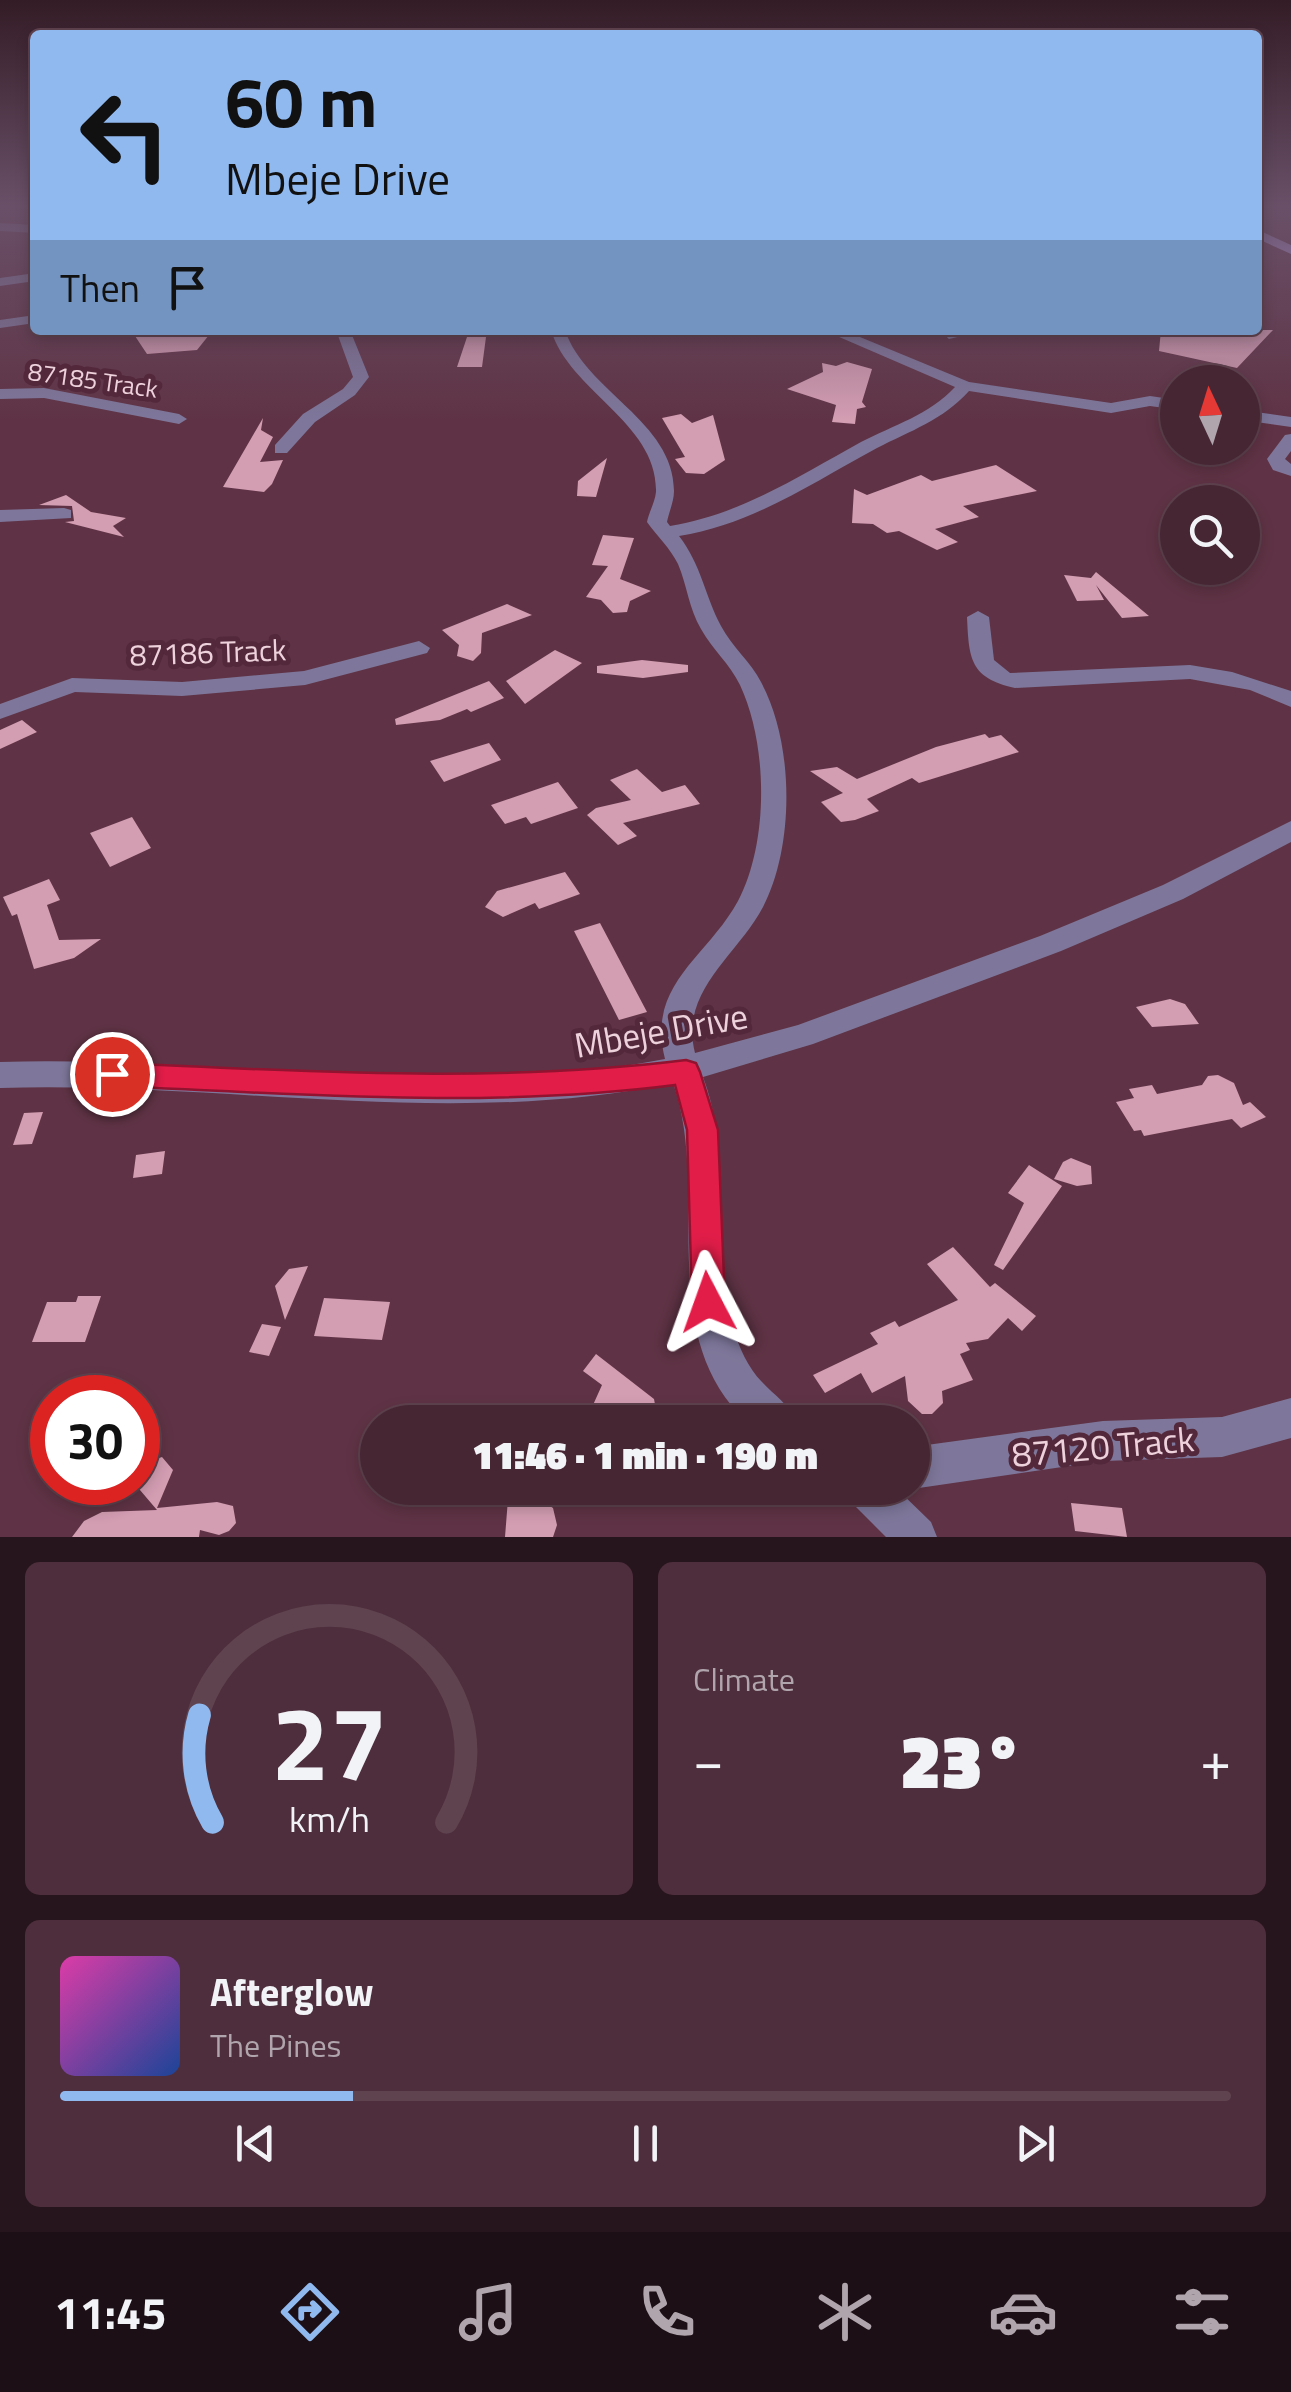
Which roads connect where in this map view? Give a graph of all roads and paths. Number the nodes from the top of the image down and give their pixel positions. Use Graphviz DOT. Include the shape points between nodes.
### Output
graph roads {
  1 [pos="30,278"];
  2 [pos="0,282"];
  3 [pos="30,320"];
  4 [pos="0,324"];
  5 [pos="346,335"];
  6 [pos="559,335"];
  7 [pos="841,335"];
  8 [pos="965,386"];
  9 [pos="0,394"];
  10 [pos="1160,403"];
  11 [pos="1260,418"];
  12 [pos="179,420"];
  13 [pos="1291,422"];
  14 [pos="1291,439"];
  15 [pos="281,448"];
  16 [pos="1291,471"];
  17 [pos="64,514"];
  18 [pos="0,516"];
  19 [pos="664,533"];
  20 [pos="978,617"];
  21 [pos="420,648"];
  22 [pos="1291,700"];
  23 [pos="0,712"];
  24 [pos="1291,830"];
  25 [pos="686,1072"];
  26 [pos="0,1075"];
  27 [pos="753,1405"];
  28 [pos="1291,1418"];
  29 [pos="930,1465"];
  30 [pos="884,1505"];
  31 [pos="916,1537"];
  1 -- 2 [label="street"];
  3 -- 4 [label="street, 87185 Track"];
  5 -- 15 [label="street" via="360,377"];
  6 -- 19 [label="street" via="564,351 624,411 660,469 665,490 657,522"];
  7 -- 8 [label="street"];
  8 -- 10 [label="street" via="1111,408"];
  8 -- 19 [label="street" via="936,416 871,444 763,507"];
  9 -- 12 [label="street, 87185 Track" via="44,393"];
  11 -- 13 [label="street"];
  14 -- 16 [label="street" via="1276,459"];
  17 -- 18 [label="street"];
  19 -- 25 [label="street" via="687,564 712,631 754,689 770,798 769,849 752,904 676,1016"];
  20 -- 22 [label="street" via="982,663 995,677 1178,670 1247,680"];
  21 -- 23 [label="street, 87186 Track" via="305,678 170,689 72,685"];
  24 -- 25 [label="street, Mbeje Drive" via="1184,890 1037,949 775,1048"];
  25 -- 26 [label="street, Mbeje Drive" via="474,1089 143,1074"];
  25 -- 27 [label="street" via="702,1130 708,1302 730,1378"];
  28 -- 29 [label="street, 87120 Track" via="1222,1437 1103,1441"];
  30 -- 31 [label="street"];
}
